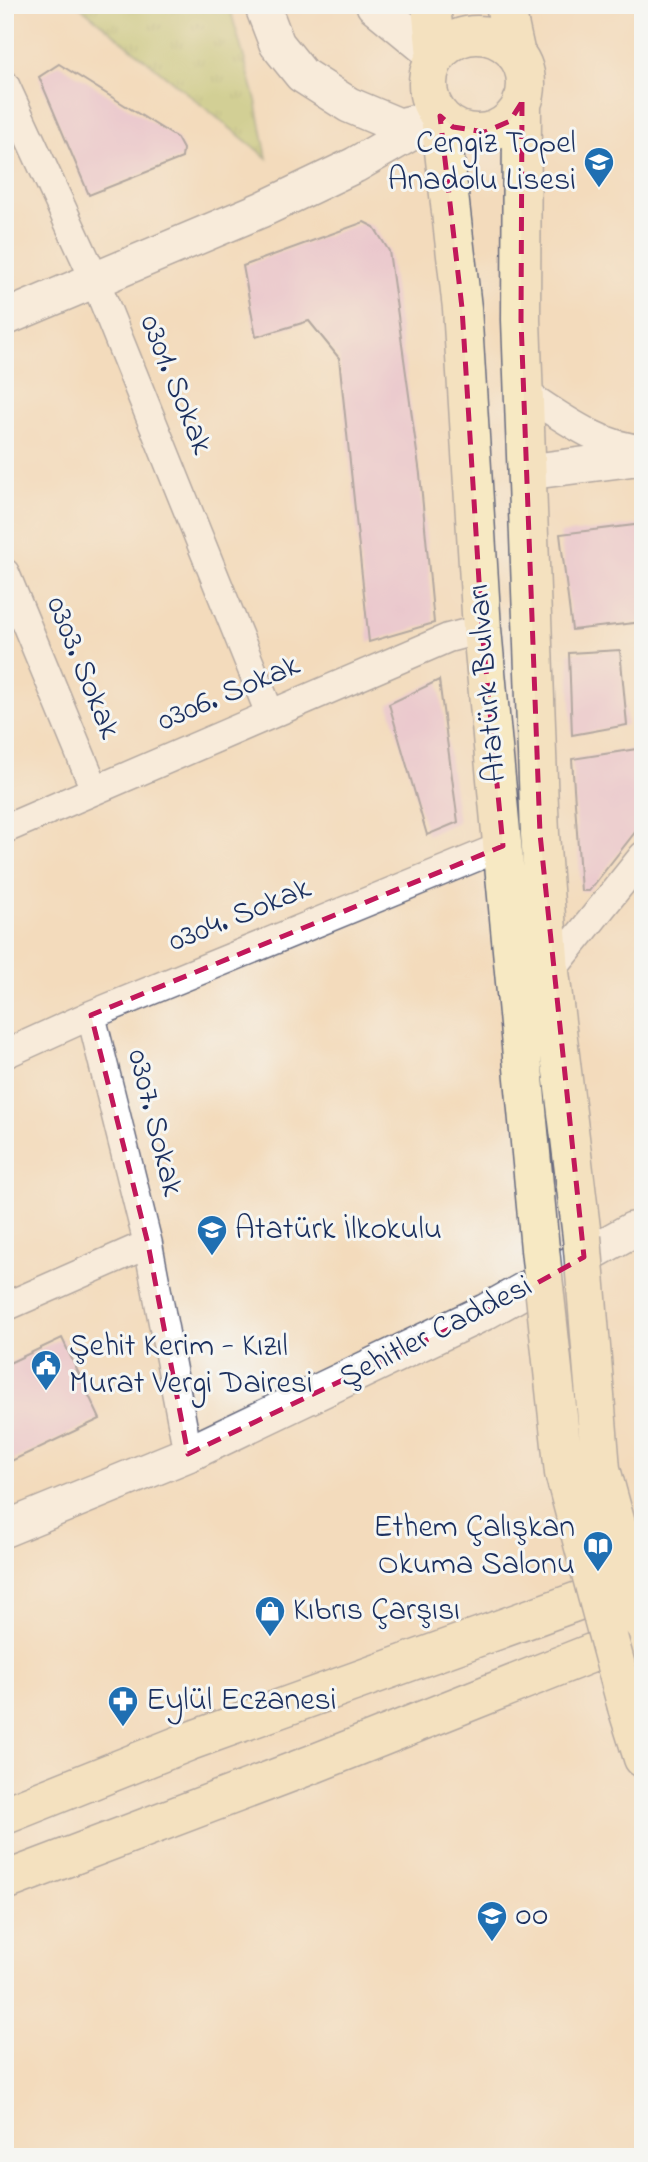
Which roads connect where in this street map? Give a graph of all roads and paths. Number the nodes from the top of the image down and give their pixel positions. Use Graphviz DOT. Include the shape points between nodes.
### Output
graph roads {
  1 [pos="262,5"];
  2 [pos="374,5"];
  3 [pos="431,5"];
  4 [pos="505,5"];
  5 [pos="516,55"];
  6 [pos="436,56"];
  7 [pos="5,85"];
  8 [pos="522,102"];
  9 [pos="440,116"];
  10 [pos="95,280"];
  11 [pos="5,318"];
  12 [pos="523,392"];
  13 [pos="643,449"];
  14 [pos="643,457"];
  15 [pos="528,472"];
  16 [pos="5,573"];
  17 [pos="482,629"];
  18 [pos="270,714"];
  19 [pos="95,790"];
  20 [pos="5,829"];
  21 [pos="503,846"];
  22 [pos="643,856"];
  23 [pos="551,972"];
  24 [pos="91,1015"];
  25 [pos="5,1054"];
  26 [pos="637,1227"];
  27 [pos="148,1244"];
  28 [pos="5,1307"];
  29 [pos="188,1454"];
  30 [pos="5,1529"];
  31 [pos="643,1578"];
  32 [pos="643,1623"];
  33 [pos="643,1633"];
  34 [pos="643,1758"];
  35 [pos="5,1815"];
  36 [pos="5,1881"];
  1 -- 9 [label="street" via="277,44 302,75 348,105 399,125"];
  2 -- 6 [label="street"];
  3 -- 6 [label="main road"];
  4 -- 5 [label="main road"];
  5 -- 6 [label="main road" via="505,44 475,35 460,38"];
  5 -- 8 [label="main road" via="524,70"];
  6 -- 9 [label="main road" via="428,86"];
  7 -- 10 [label="street, 0301. Sokak"];
  8 -- 9 [label="main road" via="510,121 485,132 453,127"];
  8 -- 12 [label="main road"];
  9 -- 10 [label="street" via="355,165 263,209"];
  9 -- 17 [label="main road, Atatürk Bulvarı" via="462,308"];
  10 -- 11 [label="street"];
  10 -- 18 [label="street, 0301. Sokak"];
  12 -- 13 [label="street" via="618,447"];
  12 -- 15 [label="main road"];
  14 -- 15 [label="street"];
  15 -- 23 [label="main road" via="540,834"];
  16 -- 19 [label="street, 0303. Sokak"];
  17 -- 18 [label="street, 0306. Sokak" via="448,638"];
  17 -- 21 [label="main road, Atatürk Bulvarı"];
  18 -- 19 [label="street, 0306. Sokak"];
  19 -- 20 [label="street, 0306. Sokak"];
  21 -- 24 [label="street, 0304. Sokak"];
  21 -- 34 [label="main road, Atatürk Bulvarı, bridge" via="564,1473"];
  22 -- 23 [label="street"];
  23 -- 32 [label="main road, bridge" via="582,1237 601,1469"];
  24 -- 25 [label="street, 0304. Sokak"];
  24 -- 27 [label="street, 0307. Sokak"];
  26 -- 29 [label="street, Şehitler Caddesi" via="485,1312"];
  27 -- 28 [label="street"];
  27 -- 29 [label="street, 0307. Sokak"];
  29 -- 30 [label="street, Şehitler Caddesi"];
  31 -- 35 [label="main road" via="190,1741"];
  33 -- 36 [label="main road"];
}
